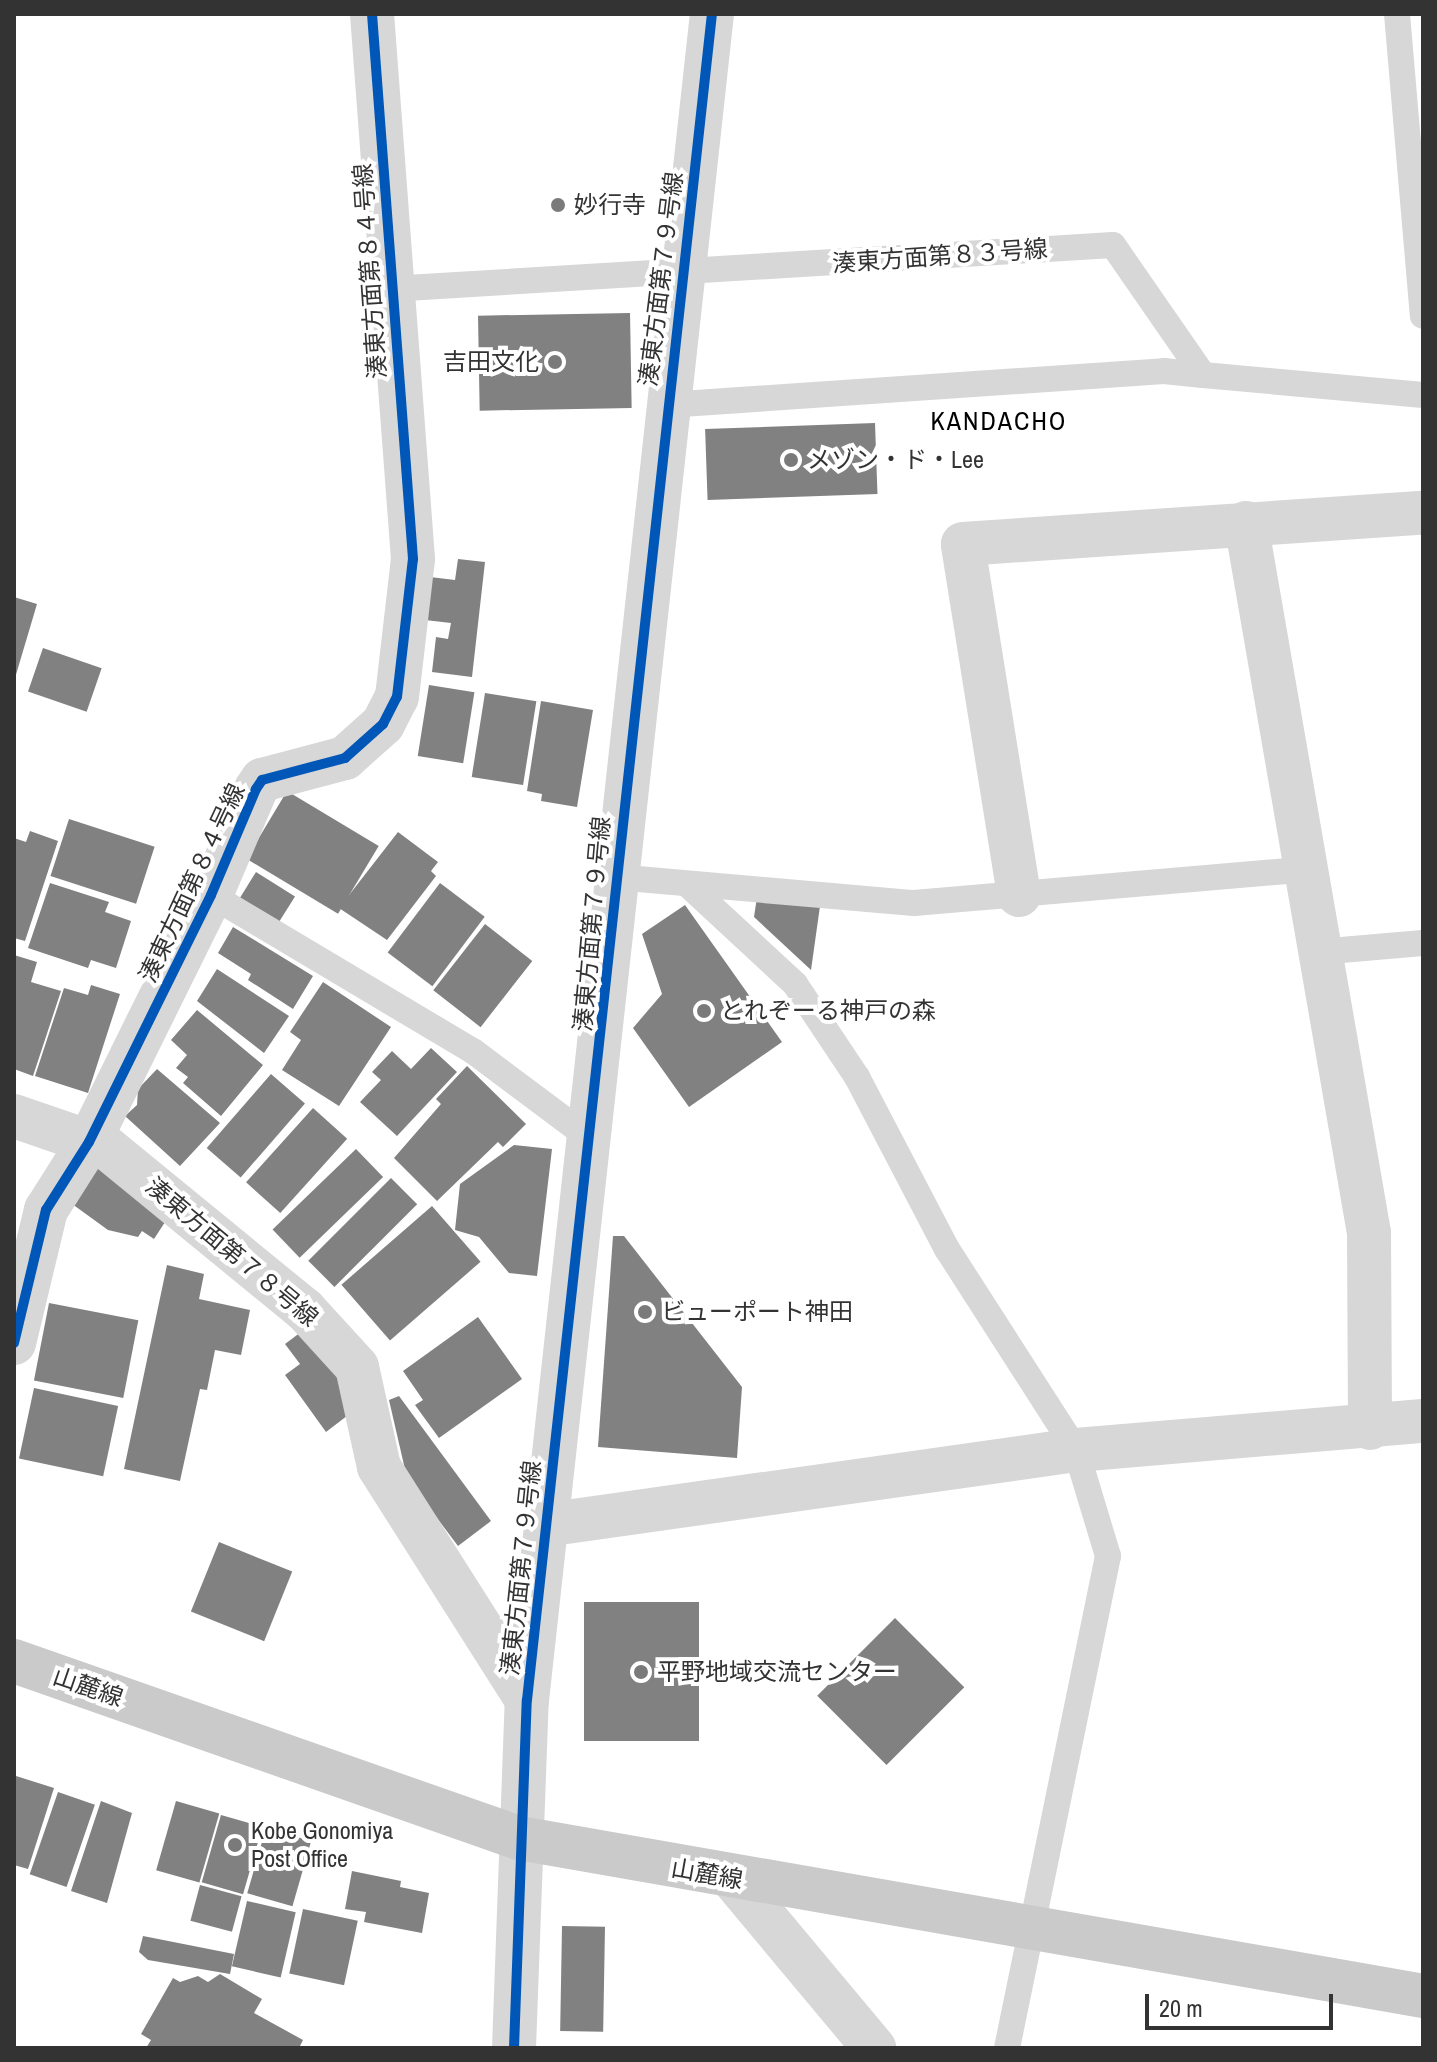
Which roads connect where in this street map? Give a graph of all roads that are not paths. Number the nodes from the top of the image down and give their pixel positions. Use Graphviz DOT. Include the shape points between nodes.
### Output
graph roads {
  1 [pos="372,14"];
  2 [pos="712,14"];
  3 [pos="1397,14"];
  4 [pos="683,272"];
  5 [pos="390,289"];
  6 [pos="1423,316"];
  7 [pos="1203,375"];
  8 [pos="1423,395"];
  9 [pos="667,405"];
  10 [pos="1423,513"];
  11 [pos="1246,523"];
  12 [pos="1302,870"];
  13 [pos="615,877"];
  14 [pos="687,884"];
  15 [pos="211,895"];
  16 [pos="1019,895"];
  17 [pos="1423,943"];
  18 [pos="1318,952"];
  19 [pos="14,1116"];
  20 [pos="592,1140"];
  21 [pos="89,1142"];
  22 [pos="14,1343"];
  23 [pos="1423,1421"];
  24 [pos="1370,1428"];
  25 [pos="1076,1450"];
  26 [pos="545,1525"];
  27 [pos="14,1661"];
  28 [pos="527,1700"];
  29 [pos="519,1838"];
  30 [pos="732,1878"];
  31 [pos="1031,1930"];
  32 [pos="1423,1996"];
  33 [pos="514,2048"];
  34 [pos="874,2048"];
  35 [pos="1007,2048"];
  1 -- 5 [label="street, 湊東方面第８４号線"];
  2 -- 4 [label="street, 湊東方面第７９号線"];
  3 -- 6 [label="lane"];
  4 -- 5 [label="lane, 湊東方面第８３号線"];
  4 -- 7 [label="lane, 湊東方面第８３号線" via="1113,245"];
  4 -- 9 [label="street, 湊東方面第７９号線"];
  5 -- 15 [label="street, 湊東方面第８４号線" via="413,559 397,697 383,724 345,758 262,780"];
  7 -- 8 [label="lane"];
  7 -- 9 [label="lane" via="1164,371"];
  9 -- 13 [label="street, 湊東方面第７９号線"];
  10 -- 11 [label="street"];
  11 -- 12 [label="street"];
  11 -- 16 [label="street" via="963,544"];
  12 -- 16 [label="lane"];
  12 -- 18 [label="street"];
  13 -- 14 [label="lane"];
  13 -- 20 [label="street, 湊東方面第７９号線"];
  14 -- 16 [label="lane" via="914,903"];
  14 -- 25 [label="lane" via="795,984 857,1077 947,1249"];
  15 -- 20 [label="lane" via="473,1051"];
  15 -- 21 [label="street, 湊東方面第８４号線"];
  17 -- 18 [label="lane"];
  18 -- 24 [label="street" via="1369,1233"];
  19 -- 21 [label="street, 湊東方面第７８号線"];
  20 -- 26 [label="street, 湊東方面第７９号線"];
  21 -- 22 [label="street, 湊東方面第８４号線" via="46,1210"];
  21 -- 28 [label="street, 湊東方面第７８号線" via="107,1148 305,1310 357,1367 379,1467"];
  23 -- 24 [label="street"];
  24 -- 25 [label="street"];
  25 -- 26 [label="street"];
  25 -- 31 [label="lane" via="1108,1556"];
  26 -- 28 [label="street, 湊東方面第７９号線"];
  27 -- 29 [label="main road, 山麓線"];
  28 -- 29 [label="street, 湊東方面第７９号線"];
  29 -- 30 [label="main road, 山麓線"];
  29 -- 33 [label="street, 湊東方面第７９号線"];
  30 -- 31 [label="main road, 山麓線"];
  30 -- 34 [label="street"];
  31 -- 32 [label="main road, 山麓線"];
  31 -- 35 [label="lane"];
}
